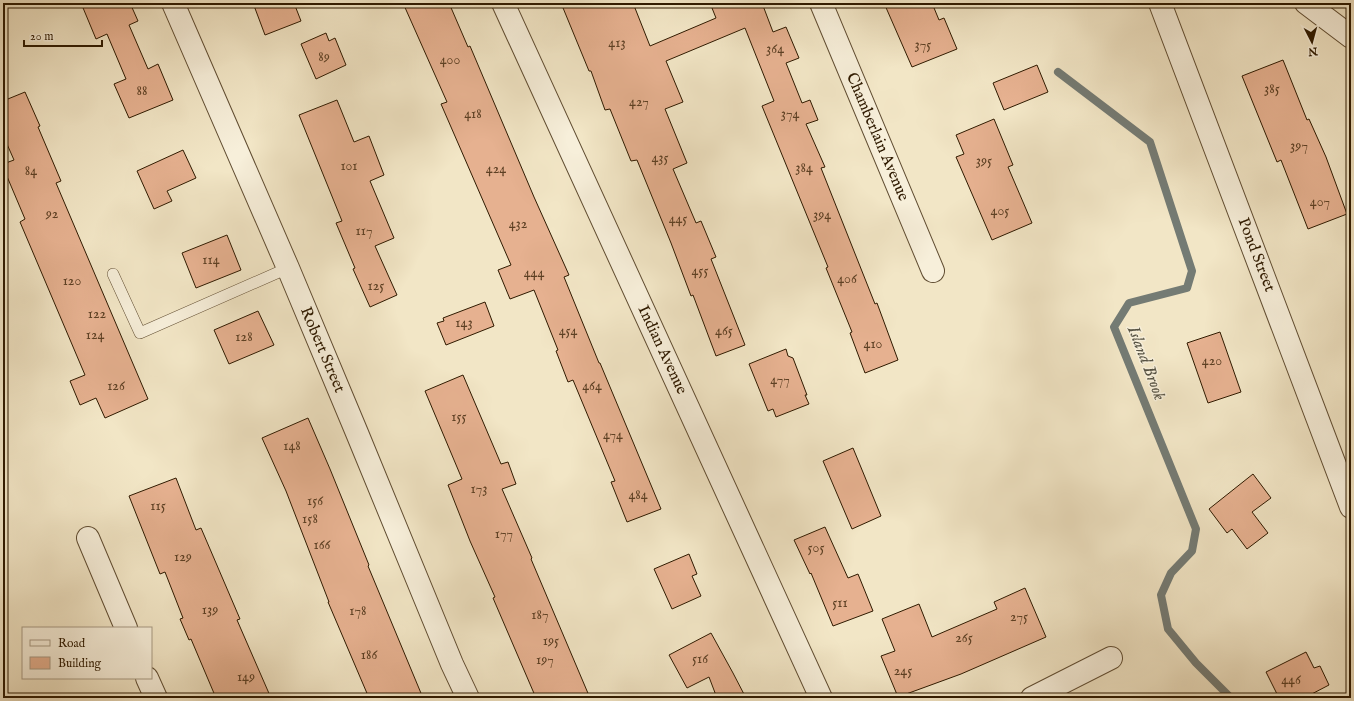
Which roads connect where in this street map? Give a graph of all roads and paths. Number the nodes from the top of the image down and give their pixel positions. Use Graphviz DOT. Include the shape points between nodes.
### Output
graph roads {
  1 [pos="172,3"];
  2 [pos="502,3"];
  3 [pos="820,3"];
  4 [pos="1160,3"];
  5 [pos="1306,3"];
  6 [pos="1351,37"];
  7 [pos="288,268"];
  8 [pos="933,271"];
  9 [pos="113,274"];
  10 [pos="1351,507"];
  11 [pos="88,538"];
  12 [pos="126,627"];
  13 [pos="1111,658"];
  14 [pos="147,679"];
  15 [pos="156,698"];
  16 [pos="468,698"];
  17 [pos="821,698"];
  18 [pos="1032,698"];
  1 -- 7 [label="street, Robert Street"];
  2 -- 17 [label="street, Indian Avenue"];
  3 -- 8 [label="street, Chamberlain Avenue"];
  4 -- 10 [label="street, Pond Street"];
  5 -- 6 [label="street"];
  7 -- 9 [label="lane" via="140,333"];
  7 -- 16 [label="street, Robert Street"];
  11 -- 12 [label="street"];
  13 -- 18 [label="street"];
  14 -- 15 [label="street"];
}
